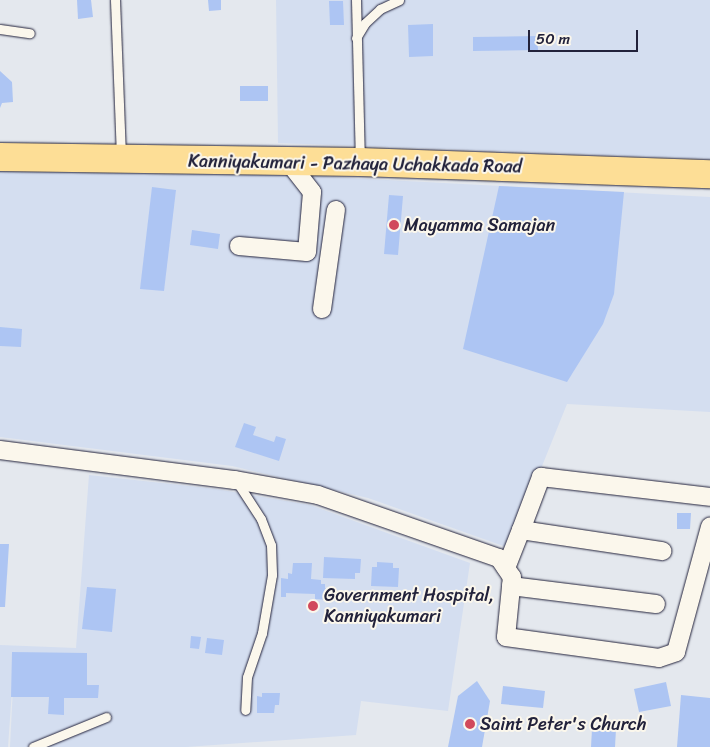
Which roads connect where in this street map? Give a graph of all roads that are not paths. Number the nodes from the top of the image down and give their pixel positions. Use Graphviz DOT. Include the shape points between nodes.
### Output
graph roads {
  1 [pos="115,0"];
  2 [pos="356,0"];
  3 [pos="399,0"];
  4 [pos="0,29"];
  5 [pos="30,33"];
  6 [pos="356,38"];
  7 [pos="0,158"];
  8 [pos="121,160"];
  9 [pos="288,161"];
  10 [pos="360,162"];
  11 [pos="710,174"];
  12 [pos="336,210"];
  13 [pos="239,246"];
  14 [pos="307,252"];
  15 [pos="327,265"];
  16 [pos="322,309"];
  17 [pos="0,450"];
  18 [pos="235,480"];
  19 [pos="710,497"];
  20 [pos="710,526"];
  21 [pos="521,530"];
  22 [pos="662,551"];
  23 [pos="506,568"];
  24 [pos="511,586"];
  25 [pos="656,604"];
  26 [pos="245,710"];
  27 [pos="106,717"];
  28 [pos="33,747"];
  1 -- 8 [label="lane"];
  2 -- 6 [label="lane"];
  3 -- 6 [label="lane" via="380,9"];
  4 -- 5 [label="lane"];
  6 -- 10 [label="lane"];
  7 -- 8 [label="main road, Kanniyakumari - Pazhaya Uchakkada Road"];
  8 -- 9 [label="main road, Kanniyakumari - Pazhaya Uchakkada Road"];
  9 -- 10 [label="main road, Kanniyakumari - Pazhaya Uchakkada Road"];
  9 -- 14 [label="street" via="312,192"];
  10 -- 11 [label="main road, Kanniyakumari - Pazhaya Uchakkada Road"];
  12 -- 15 [label="street"];
  13 -- 14 [label="street"];
  14 -- 15 [label="street" via="314,262"];
  15 -- 16 [label="street"];
  17 -- 18 [label="street"];
  18 -- 23 [label="street" via="318,495 499,558"];
  18 -- 26 [label="lane" via="261,519 270,545 272,575 262,632 247,677"];
  19 -- 21 [label="street" via="541,477"];
  20 -- 24 [label="street" via="676,652 659,658 506,637"];
  21 -- 22 [label="street"];
  21 -- 23 [label="street"];
  23 -- 24 [label="street" via="512,577"];
  24 -- 25 [label="street"];
  27 -- 28 [label="lane"];
}
